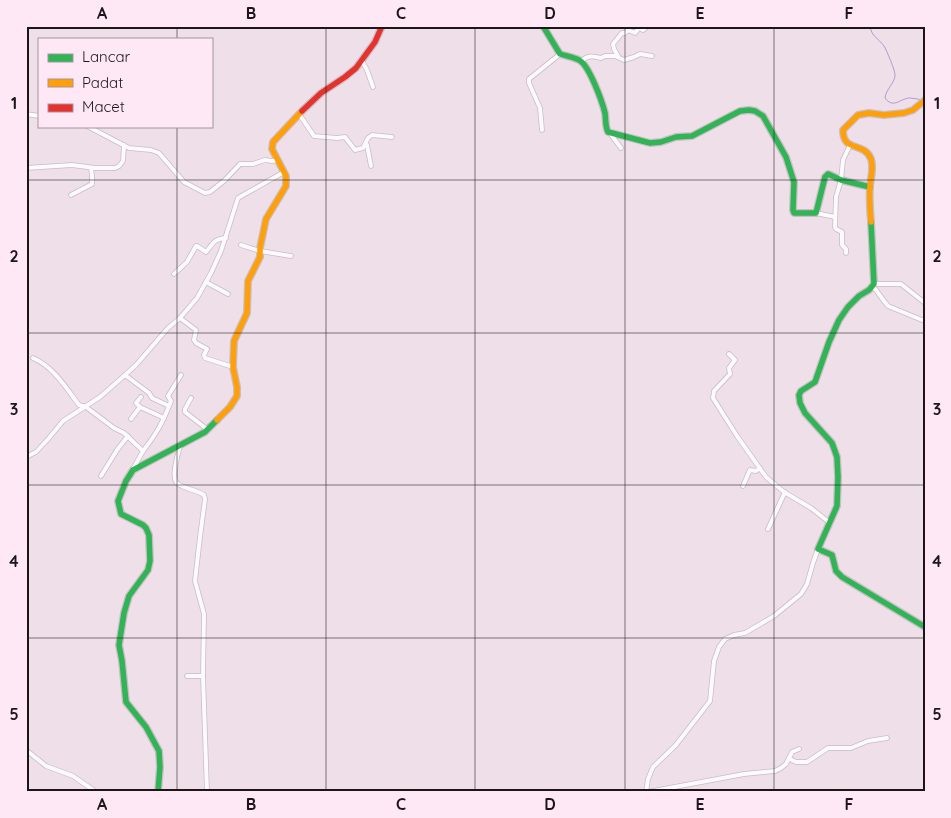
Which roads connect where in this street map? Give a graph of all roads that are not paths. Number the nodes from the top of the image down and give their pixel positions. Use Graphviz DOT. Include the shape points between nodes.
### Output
graph roads {
  1 [pos="382,26"];
  2 [pos="543,26"];
  3 [pos="648,26"];
  4 [pos="560,54"];
  5 [pos="618,56"];
  6 [pos="652,56"];
  7 [pos="362,60"];
  8 [pos="581,61"];
  9 [pos="373,87"];
  10 [pos="923,101"];
  11 [pos="299,114"];
  12 [pos="91,128"];
  13 [pos="542,130"];
  14 [pos="611,133"];
  15 [pos="392,137"];
  16 [pos="366,144"];
  17 [pos="124,145"];
  18 [pos="850,145"];
  19 [pos="620,148"];
  20 [pos="278,160"];
  21 [pos="370,166"];
  22 [pos="26,168"];
  23 [pos="91,168"];
  24 [pos="284,172"];
  25 [pos="841,180"];
  26 [pos="870,188"];
  27 [pos="71,196"];
  28 [pos="816,213"];
  29 [pos="835,218"];
  30 [pos="226,238"];
  31 [pos="241,245"];
  32 [pos="260,251"];
  33 [pos="846,253"];
  34 [pos="290,256"];
  35 [pos="174,274"];
  36 [pos="206,282"];
  37 [pos="873,285"];
  38 [pos="228,294"];
  39 [pos="925,303"];
  40 [pos="180,318"];
  41 [pos="925,320"];
  42 [pos="729,354"];
  43 [pos="33,358"];
  44 [pos="233,367"];
  45 [pos="125,375"];
  46 [pos="182,375"];
  47 [pos="141,397"];
  48 [pos="191,398"];
  49 [pos="169,406"];
  50 [pos="86,407"];
  51 [pos="140,407"];
  52 [pos="147,410"];
  53 [pos="144,416"];
  54 [pos="164,418"];
  55 [pos="132,419"];
  56 [pos="208,430"];
  57 [pos="128,436"];
  58 [pos="180,445"];
  59 [pos="143,451"];
  60 [pos="26,457"];
  61 [pos="760,468"];
  62 [pos="102,476"];
  63 [pos="130,476"];
  64 [pos="743,486"];
  65 [pos="785,492"];
  66 [pos="830,523"];
  67 [pos="768,529"];
  68 [pos="818,549"];
  69 [pos="925,628"];
  70 [pos="186,676"];
  71 [pos="203,676"];
  72 [pos="887,738"];
  73 [pos="799,749"];
  74 [pos="26,750"];
  75 [pos="790,759"];
  76 [pos="95,791"];
  77 [pos="158,792"];
  78 [pos="207,792"];
  79 [pos="647,792"];
  1 -- 7 [label="street"];
  2 -- 4 [label="street"];
  3 -- 5 [label="street" via="638,28 635,34 628,30 622,33 613,44"];
  4 -- 8 [label="street"];
  4 -- 13 [label="street" via="529,79 540,108"];
  5 -- 6 [label="street" via="624,60 640,54"];
  5 -- 8 [label="street" via="590,56"];
  7 -- 9 [label="street"];
  7 -- 11 [label="street" via="345,78 321,93"];
  8 -- 14 [label="street" via="603,106 606,131"];
  10 -- 18 [label="street" via="913,110 884,115 869,113 853,119 843,130 843,136"];
  11 -- 16 [label="street" via="315,137 344,136 356,150"];
  11 -- 20 [label="street" via="273,142 272,149"];
  12 -- 17 [label="street"];
  14 -- 19 [label="street"];
  14 -- 28 [label="street" via="656,143 692,136 740,111 759,112 786,157 794,182 794,212"];
  15 -- 16 [label="street" via="372,135"];
  16 -- 21 [label="street"];
  17 -- 20 [label="street" via="159,153 184,182 205,193 225,180 240,164"];
  17 -- 23 [label="street" via="123,161 119,166"];
  18 -- 25 [label="street" via="843,160"];
  18 -- 26 [label="street" via="863,149 870,157 873,167"];
  20 -- 24 [label="street"];
  22 -- 23 [label="street" via="72,165"];
  23 -- 27 [label="street" via="92,184"];
  24 -- 30 [label="street" via="238,198"];
  24 -- 32 [label="street" via="286,186 266,219"];
  25 -- 26 [label="street"];
  25 -- 28 [label="street" via="826,175"];
  25 -- 29 [label="street"];
  26 -- 37 [label="street"];
  28 -- 29 [label="street"];
  29 -- 33 [label="street" via="835,227 842,232"];
  30 -- 35 [label="street" via="214,241 206,252 196,246 187,262"];
  30 -- 36 [label="street"];
  31 -- 32 [label="street"];
  32 -- 34 [label="street"];
  32 -- 44 [label="street" via="248,281 248,307 234,341"];
  36 -- 38 [label="street"];
  36 -- 40 [label="street"];
  37 -- 39 [label="street" via="901,284"];
  37 -- 41 [label="street" via="891,308"];
  37 -- 66 [label="street" via="848,307 839,320 815,382 799,395 805,413 835,450 838,504"];
  40 -- 44 [label="street" via="196,330 194,340 207,348 205,358"];
  40 -- 45 [label="street"];
  42 -- 61 [label="street" via="734,359 729,368 730,374 714,391 713,398"];
  43 -- 50 [label="street" via="51,369 79,405"];
  44 -- 56 [label="street" via="237,396"];
  45 -- 49 [label="street" via="152,398"];
  45 -- 50 [label="street"];
  46 -- 49 [label="street" via="168,396 171,400"];
  47 -- 51 [label="street" via="136,403"];
  48 -- 56 [label="street" via="185,412"];
  49 -- 54 [label="street"];
  50 -- 57 [label="street"];
  50 -- 60 [label="street" via="63,421 36,452"];
  51 -- 52 [label="street"];
  51 -- 55 [label="street"];
  52 -- 53 [label="street"];
  52 -- 54 [label="street"];
  54 -- 59 [label="street"];
  56 -- 58 [label="street"];
  57 -- 59 [label="street"];
  57 -- 62 [label="street"];
  58 -- 63 [label="street" via="136,468"];
  58 -- 71 [label="street" via="175,480 205,496 195,582 204,614"];
  59 -- 63 [label="street"];
  61 -- 64 [label="street" via="750,471"];
  61 -- 65 [label="street"];
  63 -- 77 [label="street" via="118,501 119,509 121,514 146,528 150,561 148,570 128,600 119,645 126,702 150,733 159,751"];
  65 -- 66 [label="street"];
  65 -- 67 [label="street"];
  66 -- 68 [label="street"];
  68 -- 69 [label="street" via="832,555 836,573"];
  68 -- 79 [label="street" via="801,594 775,615 745,633 724,640 719,647 714,661 710,701 675,746 653,767"];
  70 -- 71 [label="street"];
  71 -- 78 [label="street"];
  72 -- 75 [label="street" via="851,748 828,748 807,762"];
  73 -- 75 [label="street" via="792,752"];
  74 -- 76 [label="street" via="46,766 73,776"];
  75 -- 79 [label="street" via="775,771"];
}
